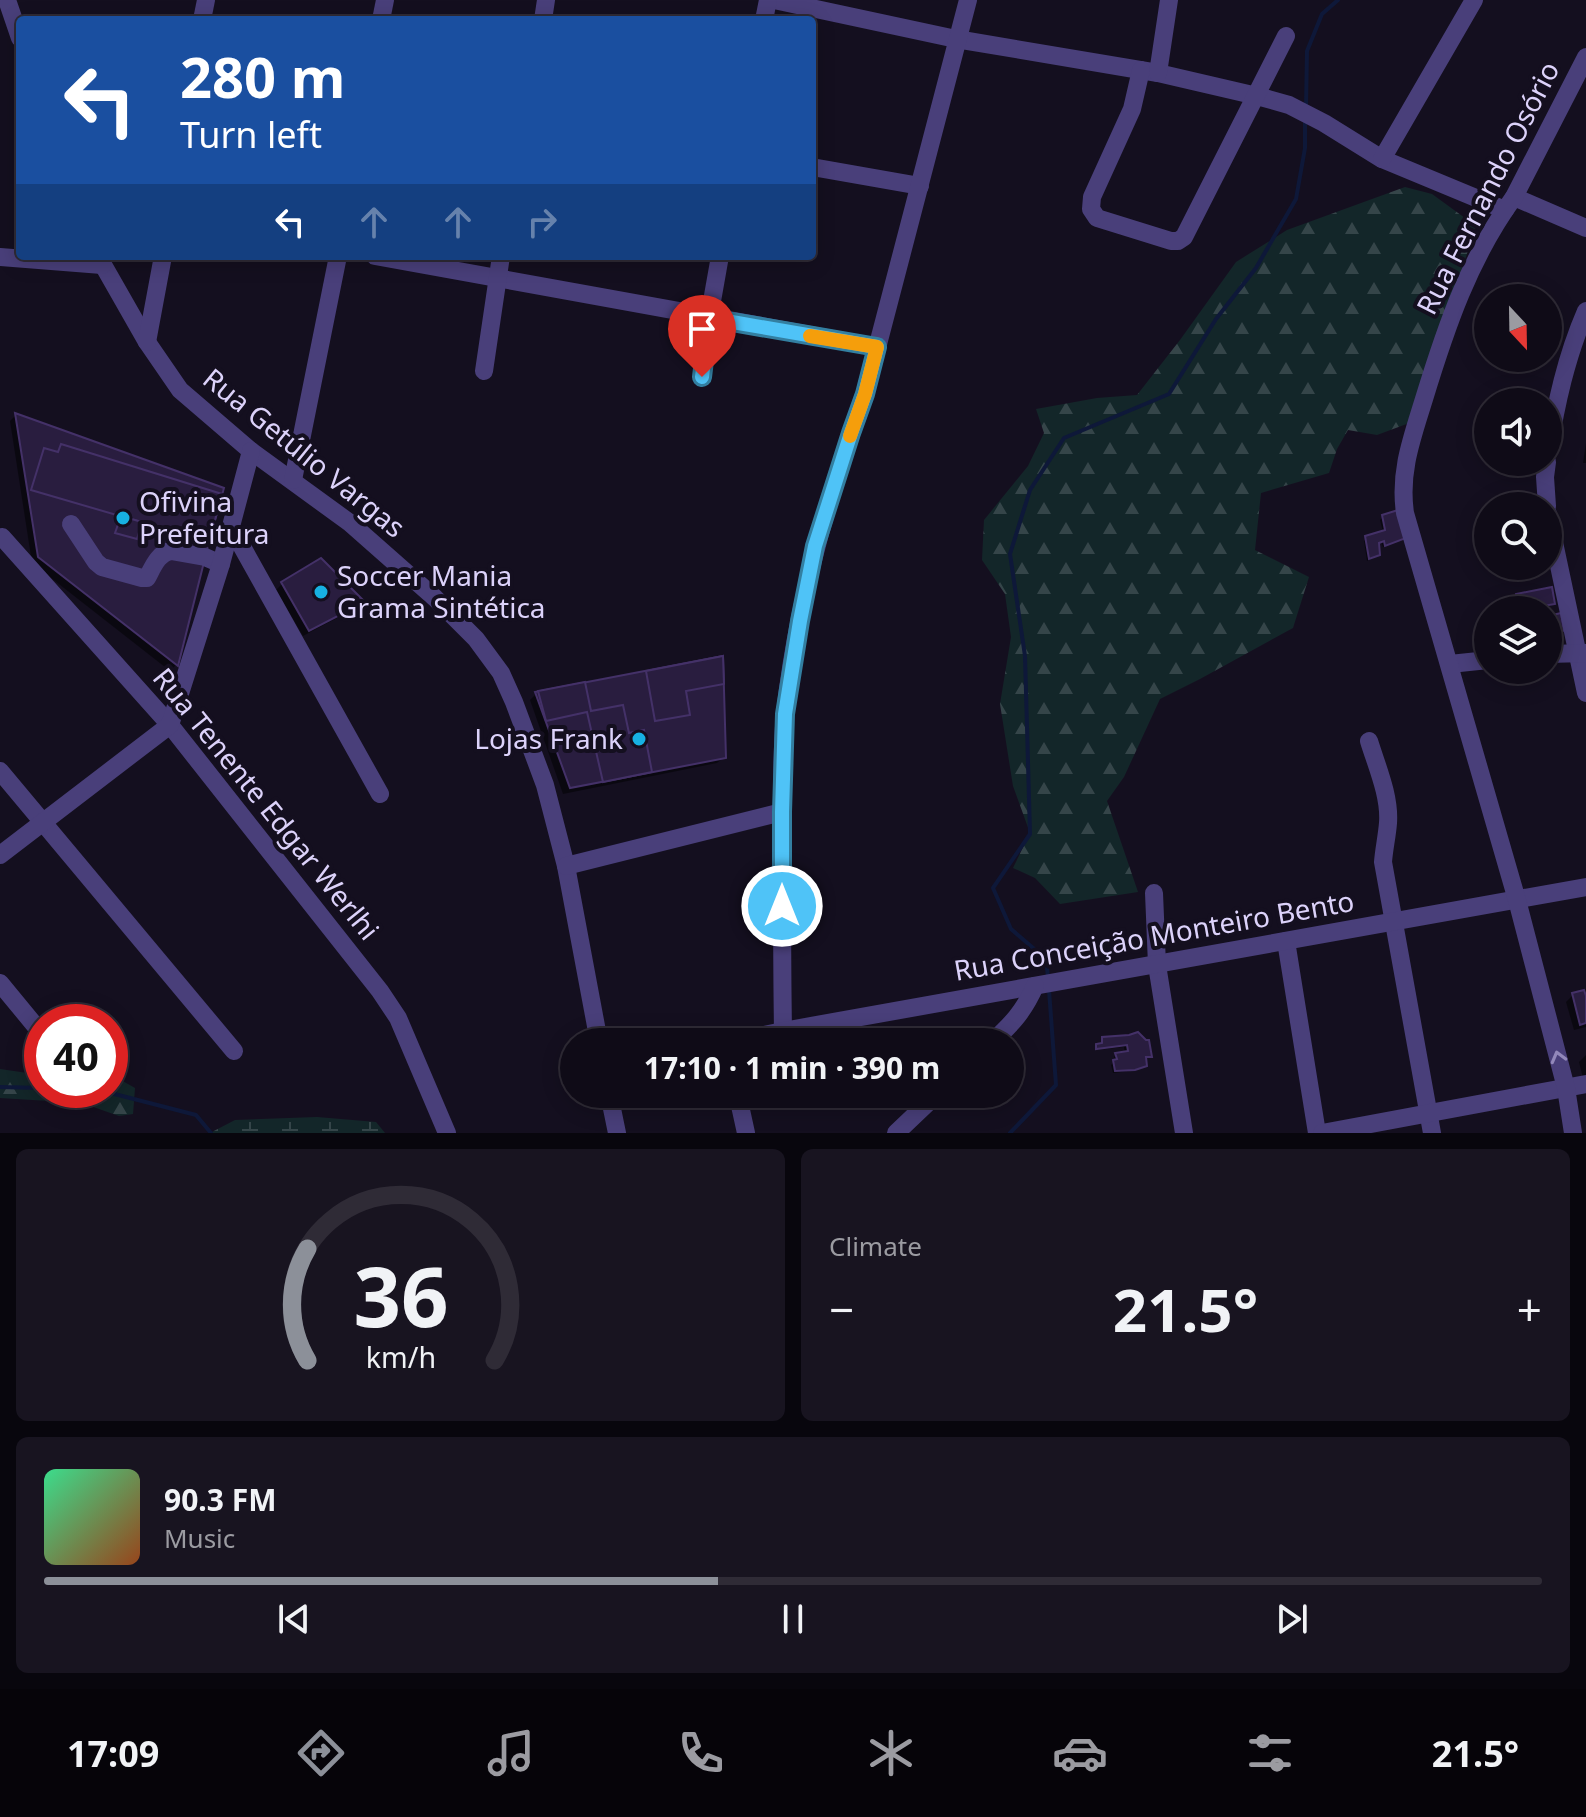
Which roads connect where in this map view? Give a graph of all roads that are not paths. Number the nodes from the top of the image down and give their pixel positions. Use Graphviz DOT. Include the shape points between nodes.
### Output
graph roads {
  1 [pos="7,0"];
  2 [pos="774,0"];
  3 [pos="968,0"];
  4 [pos="1169,0"];
  5 [pos="1474,0"];
  6 [pos="16,26"];
  7 [pos="1286,36"];
  8 [pos="956,39"];
  9 [pos="1586,57"];
  10 [pos="1150,72"];
  11 [pos="1257,96"];
  12 [pos="1382,159"];
  13 [pos="816,168"];
  14 [pos="920,186"];
  15 [pos="1510,204"];
  16 [pos="1586,228"];
  17 [pos="100,260"];
  18 [pos="162,260"];
  19 [pos="337,260"];
  20 [pos="396,260"];
  21 [pos="500,260"];
  22 [pos="719,260"];
  23 [pos="497,279"];
  24 [pos="1586,311"];
  25 [pos="709,318"];
  26 [pos="147,342"];
  27 [pos="877,347"];
  28 [pos="484,371"];
  29 [pos="702,377"];
  30 [pos="1560,388"];
  31 [pos="251,451"];
  32 [pos="293,480"];
  33 [pos="71,524"];
  34 [pos="231,527"];
  35 [pos="2,537"];
  36 [pos="221,564"];
  37 [pos="1562,570"];
  38 [pos="1581,646"];
  39 [pos="1474,661"];
  40 [pos="1450,664"];
  41 [pos="1586,693"];
  42 [pos="170,725"];
  43 [pos="1369,741"];
  44 [pos="0,771"];
  45 [pos="380,794"];
  46 [pos="782,812"];
  47 [pos="42,823"];
  48 [pos="0,855"];
  49 [pos="566,866"];
  50 [pos="1586,887"];
  51 [pos="1154,893"];
  52 [pos="1517,900"];
  53 [pos="1393,921"];
  54 [pos="1286,941"];
  55 [pos="1157,965"];
  56 [pos="0,983"];
  57 [pos="1038,986"];
  58 [pos="24,1012"];
  59 [pos="596,1028"];
  60 [pos="783,1028"];
  61 [pos="800,1028"];
  62 [pos="1007,1028"];
  63 [pos="234,1051"];
  64 [pos="1586,1084"];
  65 [pos="1566,1088"];
  66 [pos="612,1108"];
  67 [pos="741,1108"];
  68 [pos="922,1108"];
  69 [pos="1429,1112"];
  70 [pos="447,1133"];
  71 [pos="617,1133"];
  72 [pos="746,1133"];
  73 [pos="896,1133"];
  74 [pos="1184,1133"];
  75 [pos="1320,1133"];
  76 [pos="1432,1133"];
  77 [pos="1573,1133"];
  1 -- 6 [label="street"];
  2 -- 8 [label="street"];
  3 -- 8 [label="street"];
  4 -- 10 [label="street"];
  5 -- 12 [label="street"];
  7 -- 11 [label="street"];
  8 -- 10 [label="street"];
  8 -- 14 [label="street"];
  9 -- 15 [label="street, Rua Fernando Osório"];
  10 -- 11 [label="street"];
  10 -- 11 [label="street" via="1091,209 1097,218 1171,241 1184,237"];
  11 -- 12 [label="street" via="1289,105"];
  12 -- 15 [label="street"];
  13 -- 14 [label="street"];
  14 -- 27 [label="street"];
  15 -- 16 [label="street"];
  15 -- 40 [label="street, Rua Fernando Osório" via="1463,284 1442,339 1402,491"];
  17 -- 26 [label="street, Rua Getúlio Vargas"];
  18 -- 26 [label="street"];
  19 -- 32 [label="street"];
  20 -- 23 [label="street"];
  21 -- 23 [label="street"];
  22 -- 25 [label="street"];
  23 -- 25 [label="street"];
  23 -- 28 [label="street"];
  24 -- 30 [label="street"];
  25 -- 27 [label="street"];
  25 -- 29 [label="street"];
  26 -- 31 [label="street, Rua Getúlio Vargas" via="180,390"];
  27 -- 46 [label="street" via="815,546 785,714"];
  31 -- 32 [label="street, Rua Getúlio Vargas"];
  31 -- 34 [label="street"];
  32 -- 49 [label="street, Rua Getúlio Vargas" via="435,598 501,673 545,785"];
  33 -- 36 [label="street" via="102,567 142,578 165,552"];
  34 -- 36 [label="street"];
  34 -- 45 [label="street"];
  35 -- 42 [label="street, Rua Tenente Edgar Werlhi"];
  36 -- 42 [label="street"];
  37 -- 38 [label="street"];
  38 -- 41 [label="street"];
  39 -- 40 [label="street"];
  40 -- 52 [label="street, Rua Fernando Osório"];
  42 -- 47 [label="street"];
  42 -- 70 [label="street, Rua Tenente Edgar Werlhi" via="380,991 398,1018"];
  43 -- 53 [label="street" via="1386,803 1383,862"];
  44 -- 47 [label="street"];
  46 -- 49 [label="street"];
  46 -- 60 [label="street"];
  47 -- 48 [label="street"];
  47 -- 63 [label="street"];
  49 -- 59 [label="street, Rua Getúlio Vargas"];
  50 -- 52 [label="street, Rua Conceição Monteiro Bento"];
  51 -- 55 [label="street"];
  52 -- 53 [label="street, Rua Conceição Monteiro Bento"];
  65 -- 52 [label="street, Rua Fernando Osório, one-way"];
  53 -- 54 [label="street, Rua Conceição Monteiro Bento"];
  53 -- 69 [label="street"];
  54 -- 55 [label="street, Rua Conceição Monteiro Bento"];
  54 -- 75 [label="street"];
  55 -- 57 [label="street, Rua Conceição Monteiro Bento"];
  55 -- 74 [label="street"];
  56 -- 58 [label="street"];
  57 -- 61 [label="street, Rua Conceição Monteiro Bento"];
  57 -- 62 [label="street"];
  64 -- 65 [label="street"];
  65 -- 69 [label="street"];
  65 -- 77 [label="street, Rua Fernando Osório"];
  66 -- 71 [label="street"];
  67 -- 72 [label="street"];
  68 -- 73 [label="street"];
  69 -- 75 [label="street"];
  69 -- 76 [label="street"];
}
